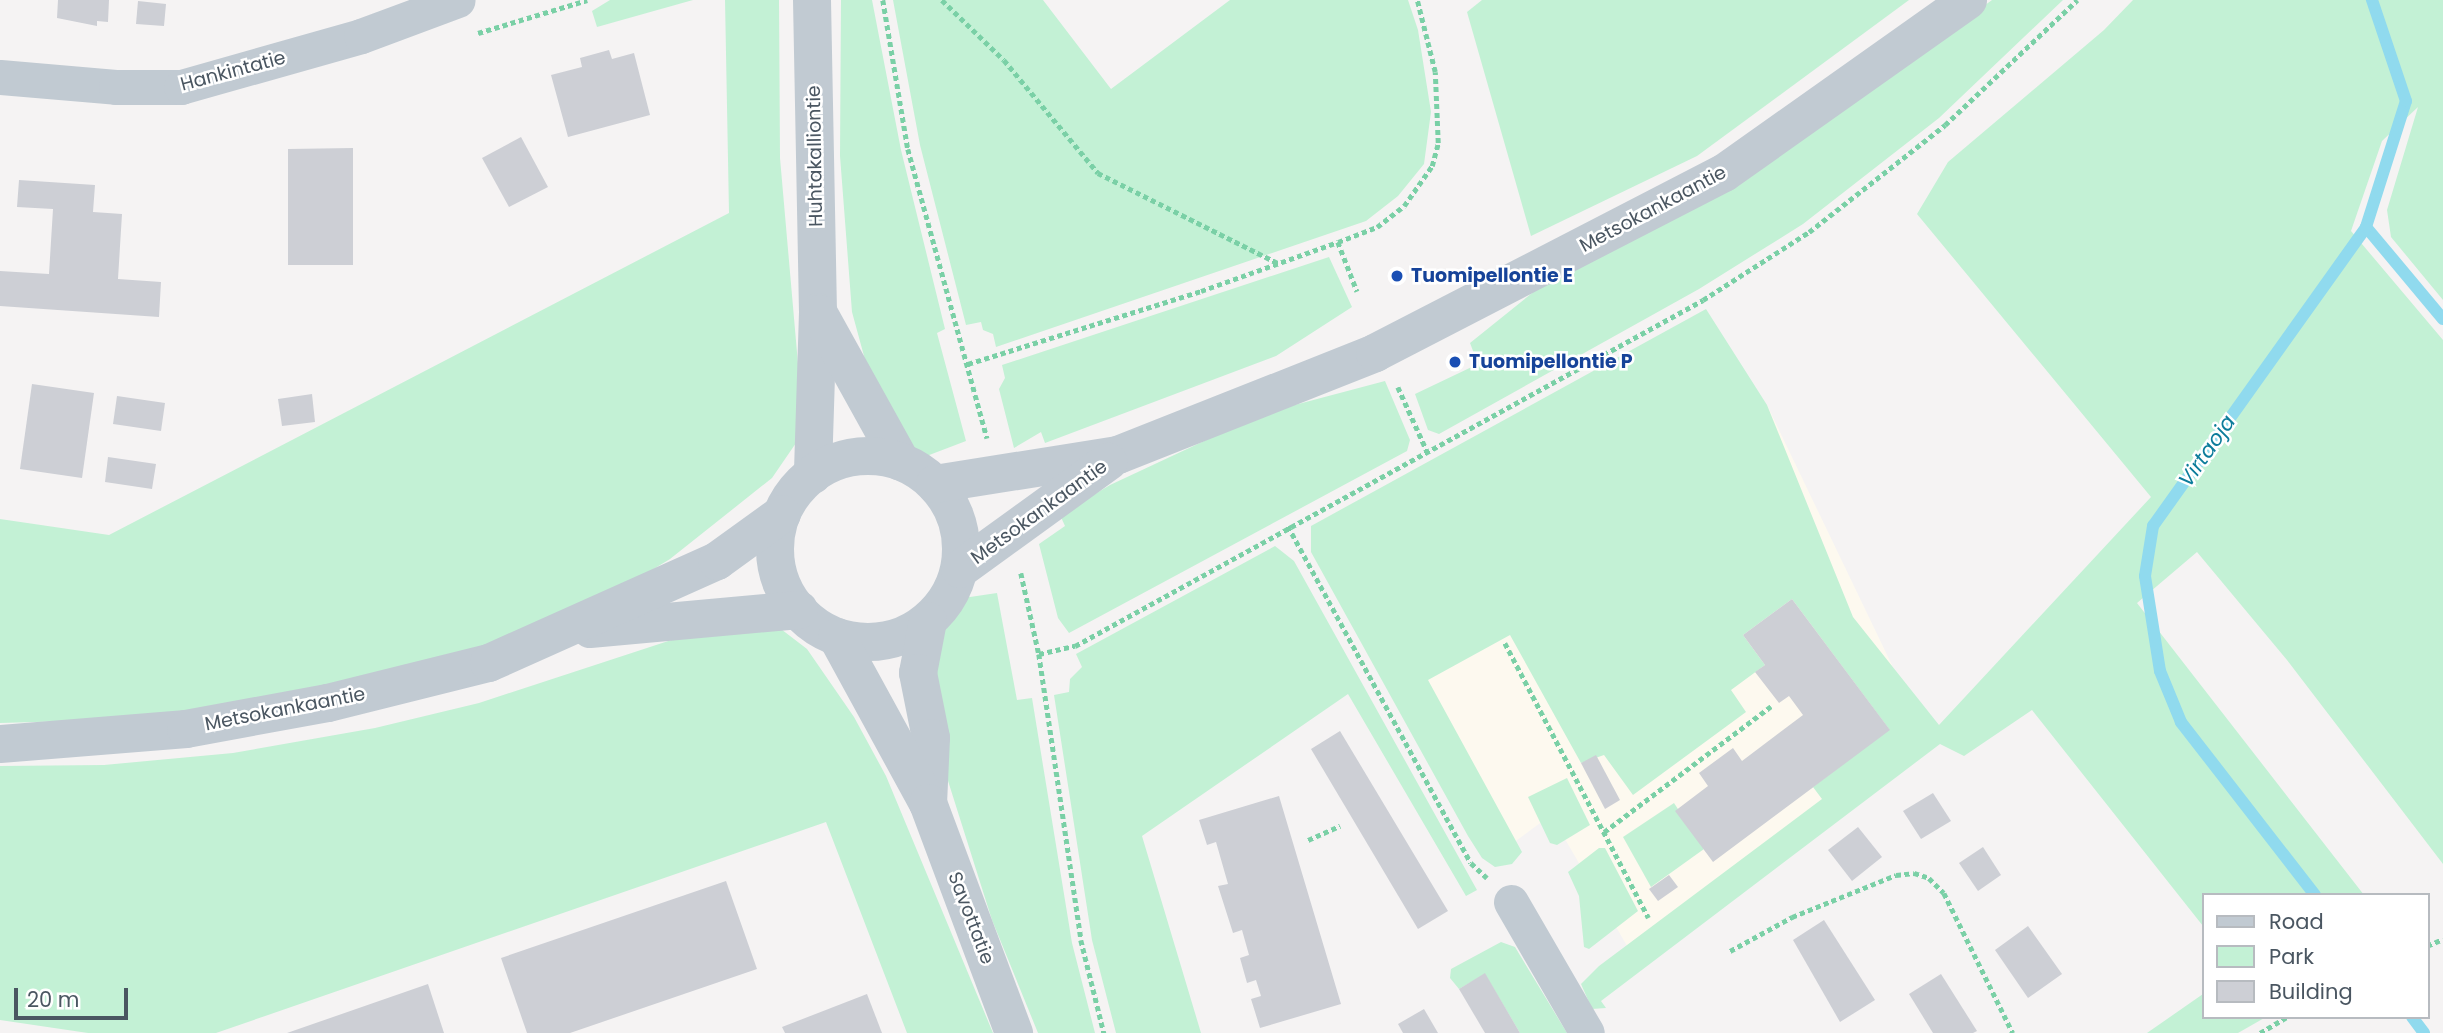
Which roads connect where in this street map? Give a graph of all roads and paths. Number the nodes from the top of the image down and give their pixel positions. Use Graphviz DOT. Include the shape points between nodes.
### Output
graph roads {
  1 [pos="458,0"];
  2 [pos="812,0"];
  3 [pos="883,0"];
  4 [pos="942,0"];
  5 [pos="1417,0"];
  6 [pos="1968,0"];
  7 [pos="2077,0"];
  8 [pos="0,78"];
  9 [pos="1338,242"];
  10 [pos="1279,263"];
  11 [pos="1357,291"];
  12 [pos="818,313"];
  13 [pos="968,364"];
  14 [pos="1398,387"];
  15 [pos="1427,451"];
  16 [pos="990,452"];
  17 [pos="1118,455"];
  18 [pos="901,462"];
  19 [pos="813,475"];
  20 [pos="936,484"];
  21 [pos="782,514"];
  22 [pos="1288,526"];
  23 [pos="1020,567"];
  24 [pos="960,569"];
  25 [pos="799,610"];
  26 [pos="928,621"];
  27 [pos="560,632"];
  28 [pos="837,637"];
  29 [pos="1504,643"];
  30 [pos="1039,654"];
  31 [pos="1771,706"];
  32 [pos="0,744"];
  33 [pos="928,803"];
  34 [pos="1340,826"];
  35 [pos="1604,832"];
  36 [pos="1308,841"];
  37 [pos="1511,902"];
  38 [pos="1649,918"];
  39 [pos="1730,951"];
  40 [pos="2284,1019"];
  41 [pos="1014,1033"];
  42 [pos="1104,1033"];
  43 [pos="1587,1033"];
  44 [pos="2013,1033"];
  45 [pos="2260,1033"];
  1 -- 8 [label="street, Hankintatie" via="361,36 181,87"];
  2 -- 12 [label="street, Huhtakalliontie"];
  3 -- 13 [label="path" via="908,149"];
  4 -- 10 [label="path" via="1004,60 1098,173"];
  5 -- 9 [label="path" via="1435,72 1439,111 1432,166 1404,206 1377,227"];
  6 -- 17 [label="street, Metsokankaantie" via="1724,173 1375,353"];
  7 -- 15 [label="path" via="1945,125 1809,232 1703,300"];
  9 -- 10 [label="path"];
  9 -- 11 [label="path"];
  10 -- 13 [label="path"];
  12 -- 18 [label="street" via="858,392"];
  12 -- 19 [label="street, Huhtakalliontie"];
  13 -- 16 [label="path"];
  14 -- 15 [label="path"];
  15 -- 22 [label="path"];
  17 -- 20 [label="street, Metsokankaantie"];
  17 -- 24 [label="street, Metsokankaantie"];
  18 -- 19 [label="street" via="881,456 851,457"];
  18 -- 20 [label="street"];
  19 -- 21 [label="street" via="798,487"];
  20 -- 24 [label="street" via="953,509 961,538"];
  21 -- 25 [label="street" via="775,544 779,574"];
  21 -- 27 [label="street, Metsokankaantie" via="717,561"];
  22 -- 30 [label="path" via="1074,646"];
  22 -- 37 [label="path" via="1471,863"];
  23 -- 30 [label="path"];
  24 -- 26 [label="street" via="948,598"];
  25 -- 27 [label="street"];
  25 -- 28 [label="street"];
  26 -- 28 [label="street" via="901,636 871,642"];
  26 -- 33 [label="street, Savottatie" via="918,673 931,738"];
  27 -- 32 [label="street, Metsokankaantie" via="489,663 328,703 186,729"];
  28 -- 33 [label="street, Savottatie"];
  29 -- 35 [label="path"];
  30 -- 42 [label="path" via="1081,940"];
  31 -- 35 [label="path"];
  33 -- 41 [label="street, Savottatie"];
  34 -- 36 [label="path"];
  35 -- 38 [label="path"];
  37 -- 43 [label="street"];
  39 -- 44 [label="path" via="1792,917 1896,874 1914,873 1929,878 1944,893"];
  40 -- 45 [label="path"];
}
